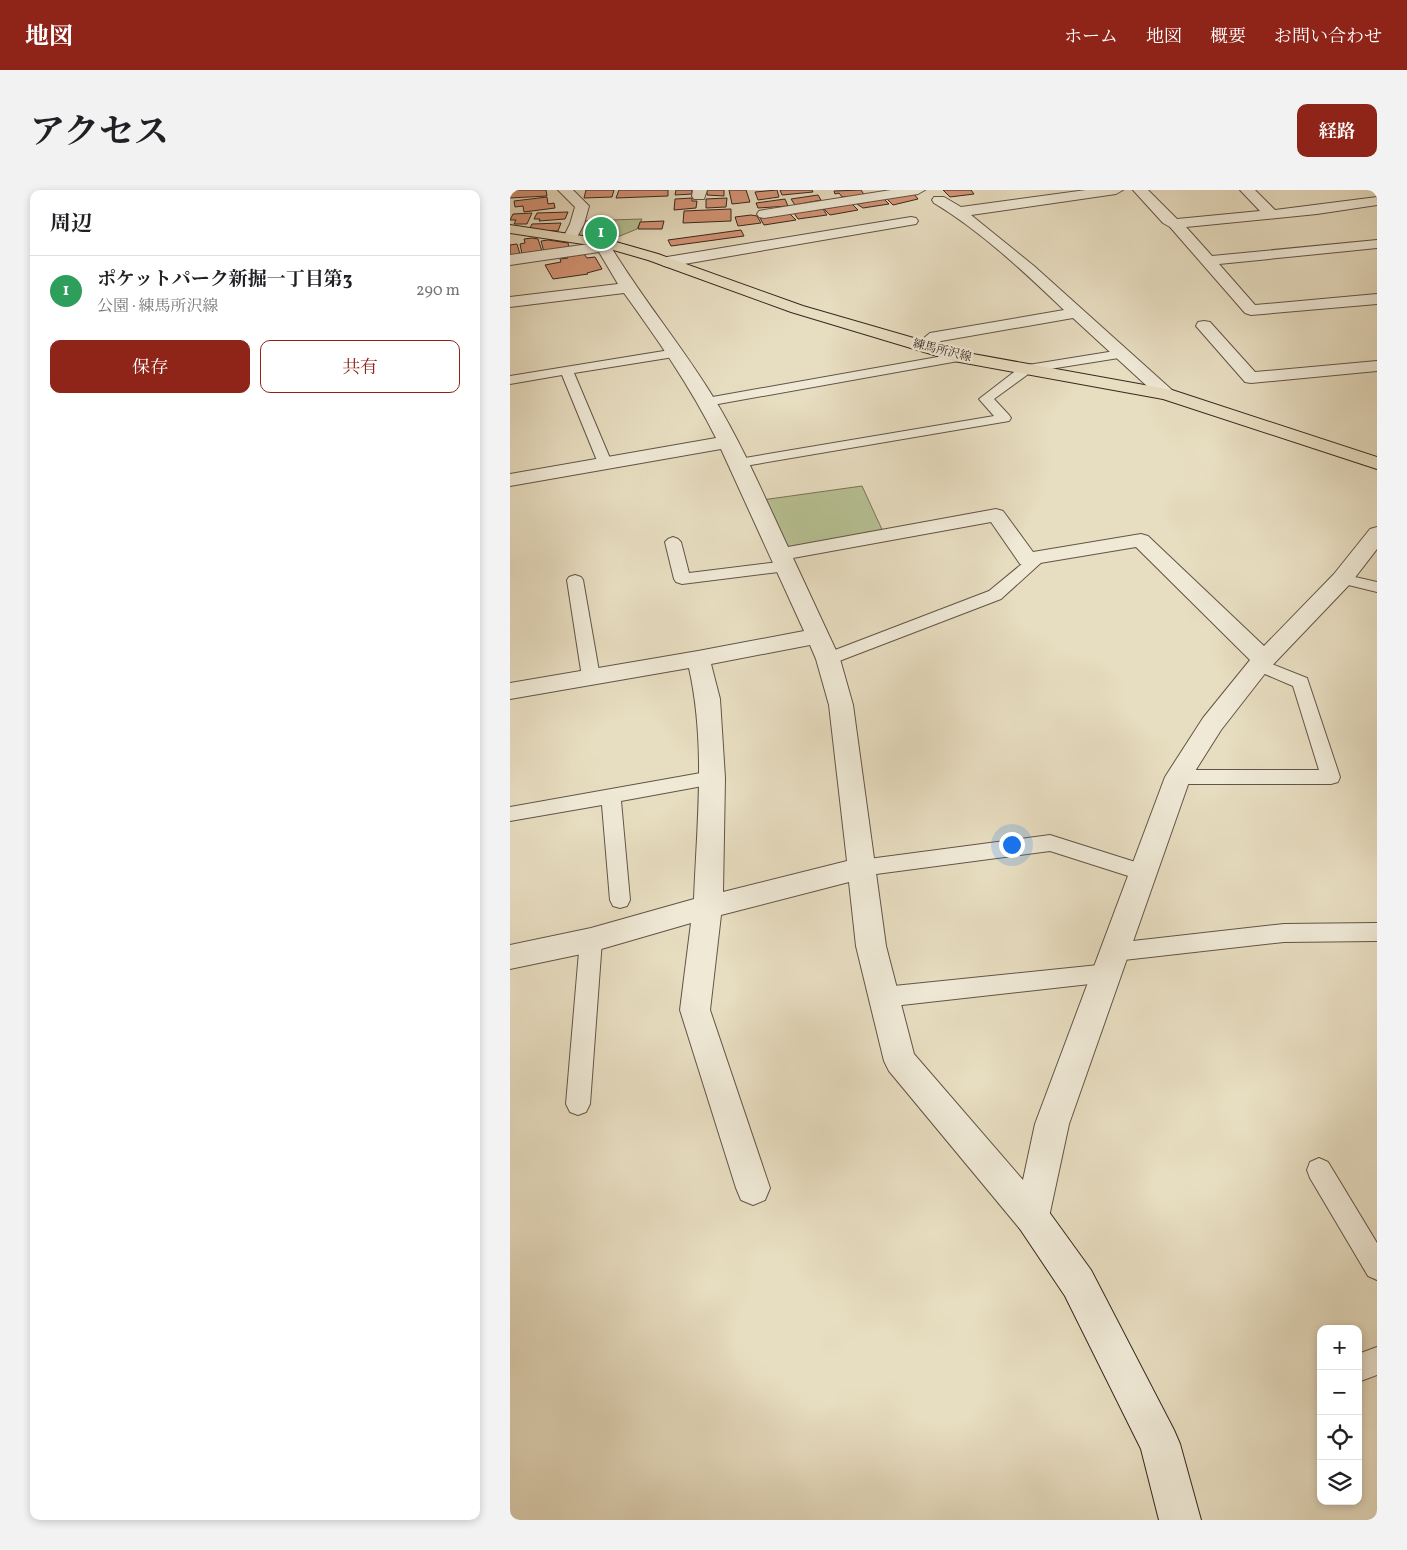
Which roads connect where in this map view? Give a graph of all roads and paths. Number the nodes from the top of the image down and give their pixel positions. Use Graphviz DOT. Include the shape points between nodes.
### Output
graph roads {
  1 [pos="565,190"];
  2 [pos="824,190"];
  3 [pos="1116,190"];
  4 [pos="1140,190"];
  5 [pos="1247,190"];
  6 [pos="927,195"];
  7 [pos="1377,201"];
  8 [pos="832,203"];
  9 [pos="959,212"];
  10 [pos="764,214"];
  11 [pos="1272,215"];
  12 [pos="911,221"];
  13 [pos="1175,224"];
  14 [pos="510,229"];
  15 [pos="570,238"];
  16 [pos="1377,244"];
  17 [pos="604,245"];
  18 [pos="510,260"];
  19 [pos="1207,261"];
  20 [pos="667,262"];
  21 [pos="628,288"];
  22 [pos="1377,299"];
  23 [pos="510,302"];
  24 [pos="1076,313"];
  25 [pos="1204,326"];
  26 [pos="923,346"];
  27 [pos="676,354"];
  28 [pos="1121,354"];
  29 [pos="960,356"];
  30 [pos="1377,366"];
  31 [pos="1027,368"];
  32 [pos="567,372"];
  33 [pos="510,380"];
  34 [pos="1166,394"];
  35 [pos="707,402"];
  36 [pos="727,442"];
  37 [pos="605,463"];
  38 [pos="740,463"];
  39 [pos="1377,463"];
  40 [pos="510,480"];
  41 [pos="1377,532"];
  42 [pos="673,542"];
  43 [pos="1040,557"];
  44 [pos="784,560"];
  45 [pos="1342,579"];
  46 [pos="575,580"];
  47 [pos="1377,587"];
  48 [pos="823,648"];
  49 [pos="698,659"];
  50 [pos="1261,662"];
  51 [pos="591,677"];
  52 [pos="510,691"];
  53 [pos="1178,777"];
  54 [pos="712,778"];
  55 [pos="611,796"];
  56 [pos="510,814"];
  57 [pos="861,868"];
  58 [pos="1144,873"];
  59 [pos="620,900"];
  60 [pos="708,906"];
  61 [pos="1377,932"];
  62 [pos="592,940"];
  63 [pos="510,957"];
  64 [pos="1111,963"];
  65 [pos="884,996"];
  66 [pos="578,1104"];
  67 [pos="1319,1170"];
  68 [pos="754,1188"];
  69 [pos="1032,1217"];
  70 [pos="1377,1267"];
  71 [pos="1377,1361"];
  72 [pos="1362,1367"];
  73 [pos="1180,1520"];
  1 -- 15 [label="street" via="582,206"];
  2 -- 8 [label="street"];
  3 -- 9 [label="street"];
  4 -- 13 [label="street"];
  5 -- 11 [label="street"];
  6 -- 8 [label="street"];
  6 -- 9 [label="street"];
  7 -- 11 [label="street"];
  8 -- 10 [label="street"];
  9 -- 24 [label="street"];
  11 -- 13 [label="street"];
  12 -- 20 [label="street"];
  13 -- 19 [label="street"];
  14 -- 15 [label="main road, 練馬所沢線"];
  15 -- 17 [label="main road, 練馬所沢線"];
  16 -- 19 [label="street"];
  17 -- 18 [label="street"];
  17 -- 20 [label="main road, 練馬所沢線"];
  17 -- 21 [label="street"];
  19 -- 22 [label="street" via="1251,310"];
  20 -- 26 [label="main road, 練馬所沢線" via="797,309"];
  21 -- 23 [label="street"];
  21 -- 27 [label="street"];
  24 -- 26 [label="street" via="936,337"];
  24 -- 28 [label="street"];
  25 -- 30 [label="street" via="1251,378"];
  26 -- 29 [label="main road, 練馬所沢線"];
  27 -- 32 [label="lane"];
  27 -- 35 [label="street"];
  28 -- 31 [label="lane"];
  28 -- 34 [label="street"];
  29 -- 31 [label="main road, 練馬所沢線"];
  29 -- 35 [label="lane"];
  31 -- 34 [label="main road, 練馬所沢線"];
  31 -- 38 [label="lane" via="986,399 1004,418"];
  32 -- 33 [label="lane"];
  32 -- 37 [label="lane"];
  34 -- 39 [label="main road, 練馬所沢線"];
  35 -- 36 [label="street"];
  36 -- 37 [label="street"];
  36 -- 38 [label="street"];
  37 -- 40 [label="street"];
  38 -- 44 [label="street"];
  41 -- 45 [label="street"];
  42 -- 44 [label="lane" via="682,579"];
  43 -- 44 [label="street" via="1028,559 996,515"];
  43 -- 48 [label="lane" via="995,595"];
  43 -- 50 [label="street" via="1141,540"];
  44 -- 48 [label="street"];
  45 -- 47 [label="lane"];
  45 -- 50 [label="street"];
  46 -- 51 [label="lane"];
  48 -- 49 [label="street"];
  48 -- 57 [label="street" via="841,705"];
  49 -- 51 [label="street"];
  49 -- 54 [label="street" via="708,698"];
  50 -- 53 [label="street" via="1212,724"];
  50 -- 53 [label="lane" via="1301,682 1331,777"];
  51 -- 52 [label="street"];
  53 -- 58 [label="street"];
  54 -- 55 [label="lane"];
  54 -- 60 [label="street"];
  55 -- 56 [label="lane"];
  55 -- 59 [label="lane"];
  57 -- 58 [label="lane" via="1050,843"];
  57 -- 60 [label="street"];
  57 -- 65 [label="street" via="871,946"];
  58 -- 64 [label="street"];
  60 -- 62 [label="street"];
  60 -- 68 [label="street" via="695,1010"];
  61 -- 64 [label="lane" via="1284,933"];
  62 -- 63 [label="street"];
  62 -- 66 [label="lane"];
  64 -- 65 [label="lane"];
  64 -- 69 [label="street" via="1052,1124"];
  65 -- 69 [label="street" via="900,1061"];
  67 -- 70 [label="lane"];
  69 -- 73 [label="street" via="1078,1283 1160,1444"];
  71 -- 72 [label="lane"];
}
